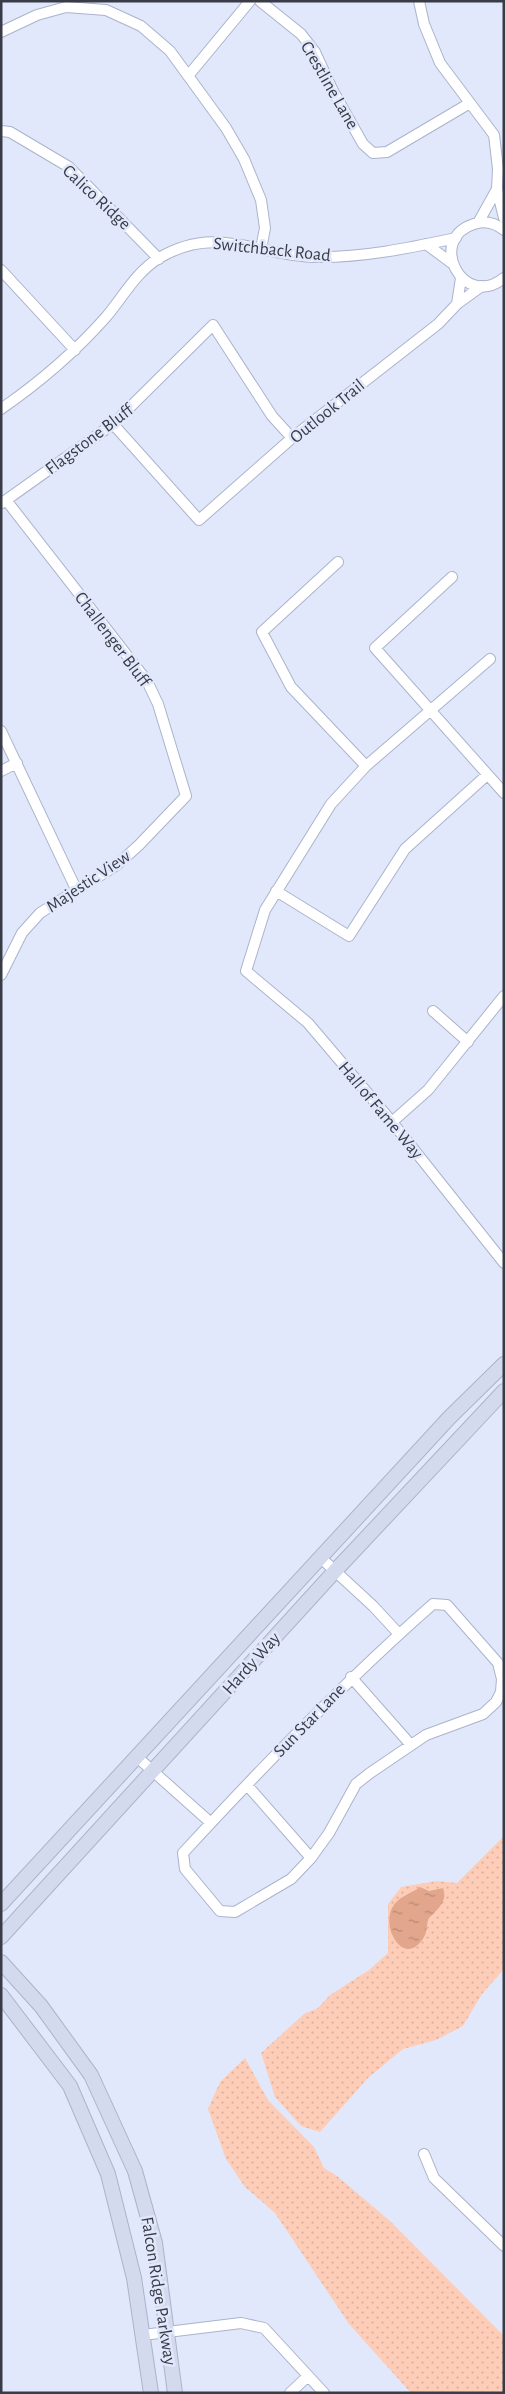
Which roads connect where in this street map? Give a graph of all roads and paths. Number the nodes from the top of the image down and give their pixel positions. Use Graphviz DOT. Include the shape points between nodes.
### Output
graph roads {
  1 [pos="250,1"];
  2 [pos="260,1"];
  3 [pos="419,1"];
  4 [pos="1,32"];
  5 [pos="188,76"];
  6 [pos="470,103"];
  7 [pos="1,131"];
  8 [pos="498,189"];
  9 [pos="504,218"];
  10 [pos="478,223"];
  11 [pos="504,230"];
  12 [pos="456,238"];
  13 [pos="426,244"];
  14 [pos="261,249"];
  15 [pos="159,259"];
  16 [pos="453,264"];
  17 [pos="1,270"];
  18 [pos="461,278"];
  19 [pos="504,278"];
  20 [pos="482,286"];
  21 [pos="456,304"];
  22 [pos="75,350"];
  23 [pos="1,409"];
  24 [pos="113,424"];
  25 [pos="292,438"];
  26 [pos="4,502"];
  27 [pos="338,562"];
  28 [pos="452,577"];
  29 [pos="490,659"];
  30 [pos="430,710"];
  31 [pos="1,731"];
  32 [pos="17,763"];
  33 [pos="366,766"];
  34 [pos="1,771"];
  35 [pos="487,775"];
  36 [pos="504,793"];
  37 [pos="186,796"];
  38 [pos="76,889"];
  39 [pos="276,891"];
  40 [pos="1,975"];
  41 [pos="504,996"];
  42 [pos="433,1011"];
  43 [pos="468,1042"];
  44 [pos="392,1122"];
  45 [pos="504,1263"];
  46 [pos="504,1364"];
  47 [pos="504,1391"];
  48 [pos="321,1558"];
  49 [pos="335,1571"];
  50 [pos="399,1634"];
  51 [pos="351,1677"];
  52 [pos="411,1745"];
  53 [pos="138,1757"];
  54 [pos="152,1771"];
  55 [pos="247,1785"];
  56 [pos="210,1823"];
  57 [pos="311,1858"];
  58 [pos="1,1904"];
  59 [pos="1,1937"];
  60 [pos="1,1962"];
  61 [pos="1,1995"];
  62 [pos="424,2154"];
  63 [pos="504,2246"];
  64 [pos="168,2332"];
  65 [pos="143,2335"];
  66 [pos="308,2376"];
  67 [pos="150,2393"];
  68 [pos="175,2393"];
  69 [pos="290,2393"];
  70 [pos="324,2393"];
  1 -- 5 [label="street"];
  2 -- 6 [label="street, Crestline Lane" via="300,34 315,52 337,99 363,144 373,153 387,152"];
  3 -- 6 [label="street" via="424,24 440,62"];
  4 -- 5 [label="street" via="37,14 66,7 106,10 141,26 170,51"];
  5 -- 14 [label="street" via="226,128 262,200 265,228"];
  6 -- 8 [label="street" via="494,135"];
  7 -- 15 [label="street, Calico Ridge" via="10,132 68,167"];
  8 -- 9 [label="street"];
  8 -- 10 [label="street"];
  10 -- 11 [label="street" via="491,223"];
  10 -- 12 [label="street, Switchback Road" via="465,228"];
  12 -- 13 [label="street, Switchback Road"];
  12 -- 16 [label="street" via="452,246"];
  13 -- 14 [label="street, Switchback Road" via="369,254 313,257"];
  13 -- 16 [label="street"];
  14 -- 15 [label="street, Switchback Road" via="229,242 204,242 180,248"];
  15 -- 22 [label="street, Switchback Road" via="140,273"];
  16 -- 18 [label="street"];
  17 -- 22 [label="street"];
  18 -- 20 [label="street"];
  18 -- 21 [label="street"];
  19 -- 20 [label="street"];
  20 -- 21 [label="street, Outlook Trail"];
  21 -- 25 [label="street, Outlook Trail" via="438,324"];
  22 -- 23 [label="street, Switchback Road"];
  24 -- 25 [label="street, Outlook Trail" via="199,520"];
  24 -- 25 [label="street, Flagstone Bluff" via="213,325 272,416"];
  24 -- 26 [label="street, Flagstone Bluff"];
  26 -- 37 [label="street, Challenger Bluff" via="147,681 158,704"];
  27 -- 33 [label="street" via="262,632 291,687"];
  28 -- 30 [label="street" via="375,648"];
  29 -- 30 [label="street"];
  30 -- 33 [label="street"];
  30 -- 35 [label="street"];
  31 -- 32 [label="street"];
  32 -- 34 [label="street"];
  32 -- 38 [label="street"];
  33 -- 39 [label="street" via="331,804"];
  35 -- 36 [label="street"];
  35 -- 39 [label="street" via="405,849 349,936"];
  37 -- 38 [label="street, Majestic View" via="117,864"];
  38 -- 40 [label="street, Majestic View" via="40,913 22,933"];
  39 -- 44 [label="street, Hall of Fame Way" via="265,910 246,971 308,1023"];
  41 -- 43 [label="street"];
  42 -- 43 [label="street"];
  43 -- 44 [label="street" via="428,1090"];
  44 -- 45 [label="street, Hall of Fame Way"];
  46 -- 48 [label="main road, Hardy Way" via="449,1418"];
  47 -- 49 [label="main road, Hardy Way"];
  48 -- 49 [label="street"];
  48 -- 53 [label="main road, Hardy Way"];
  49 -- 50 [label="street"];
  49 -- 54 [label="main road, Hardy Way"];
  50 -- 51 [label="street, Sun Star Lane"];
  50 -- 52 [label="street, Sun Star Lane" via="433,1604 447,1605 498,1663 502,1679 496,1702 483,1714 426,1734"];
  51 -- 52 [label="street"];
  51 -- 55 [label="street, Sun Star Lane"];
  52 -- 57 [label="street" via="356,1784"];
  53 -- 54 [label="street"];
  53 -- 58 [label="main road, Hardy Way"];
  54 -- 56 [label="street"];
  54 -- 59 [label="main road, Hardy Way"];
  55 -- 56 [label="street, Sun Star Lane"];
  55 -- 57 [label="street"];
  56 -- 57 [label="street, Sun Star Lane" via="183,1853 185,1869 220,1911 235,1912 291,1879"];
  60 -- 64 [label="main road, Falcon Ridge Parkway" via="41,2006 91,2075 135,2172 155,2243"];
  61 -- 65 [label="main road, Falcon Ridge Parkway" via="70,2086 108,2174 134,2278"];
  62 -- 63 [label="street" via="434,2178"];
  64 -- 65 [label="street"];
  64 -- 66 [label="street" via="241,2323 264,2328"];
  64 -- 68 [label="main road, Falcon Ridge Parkway"];
  65 -- 67 [label="main road, Falcon Ridge Parkway"];
  66 -- 69 [label="street"];
  66 -- 70 [label="street"];
}
